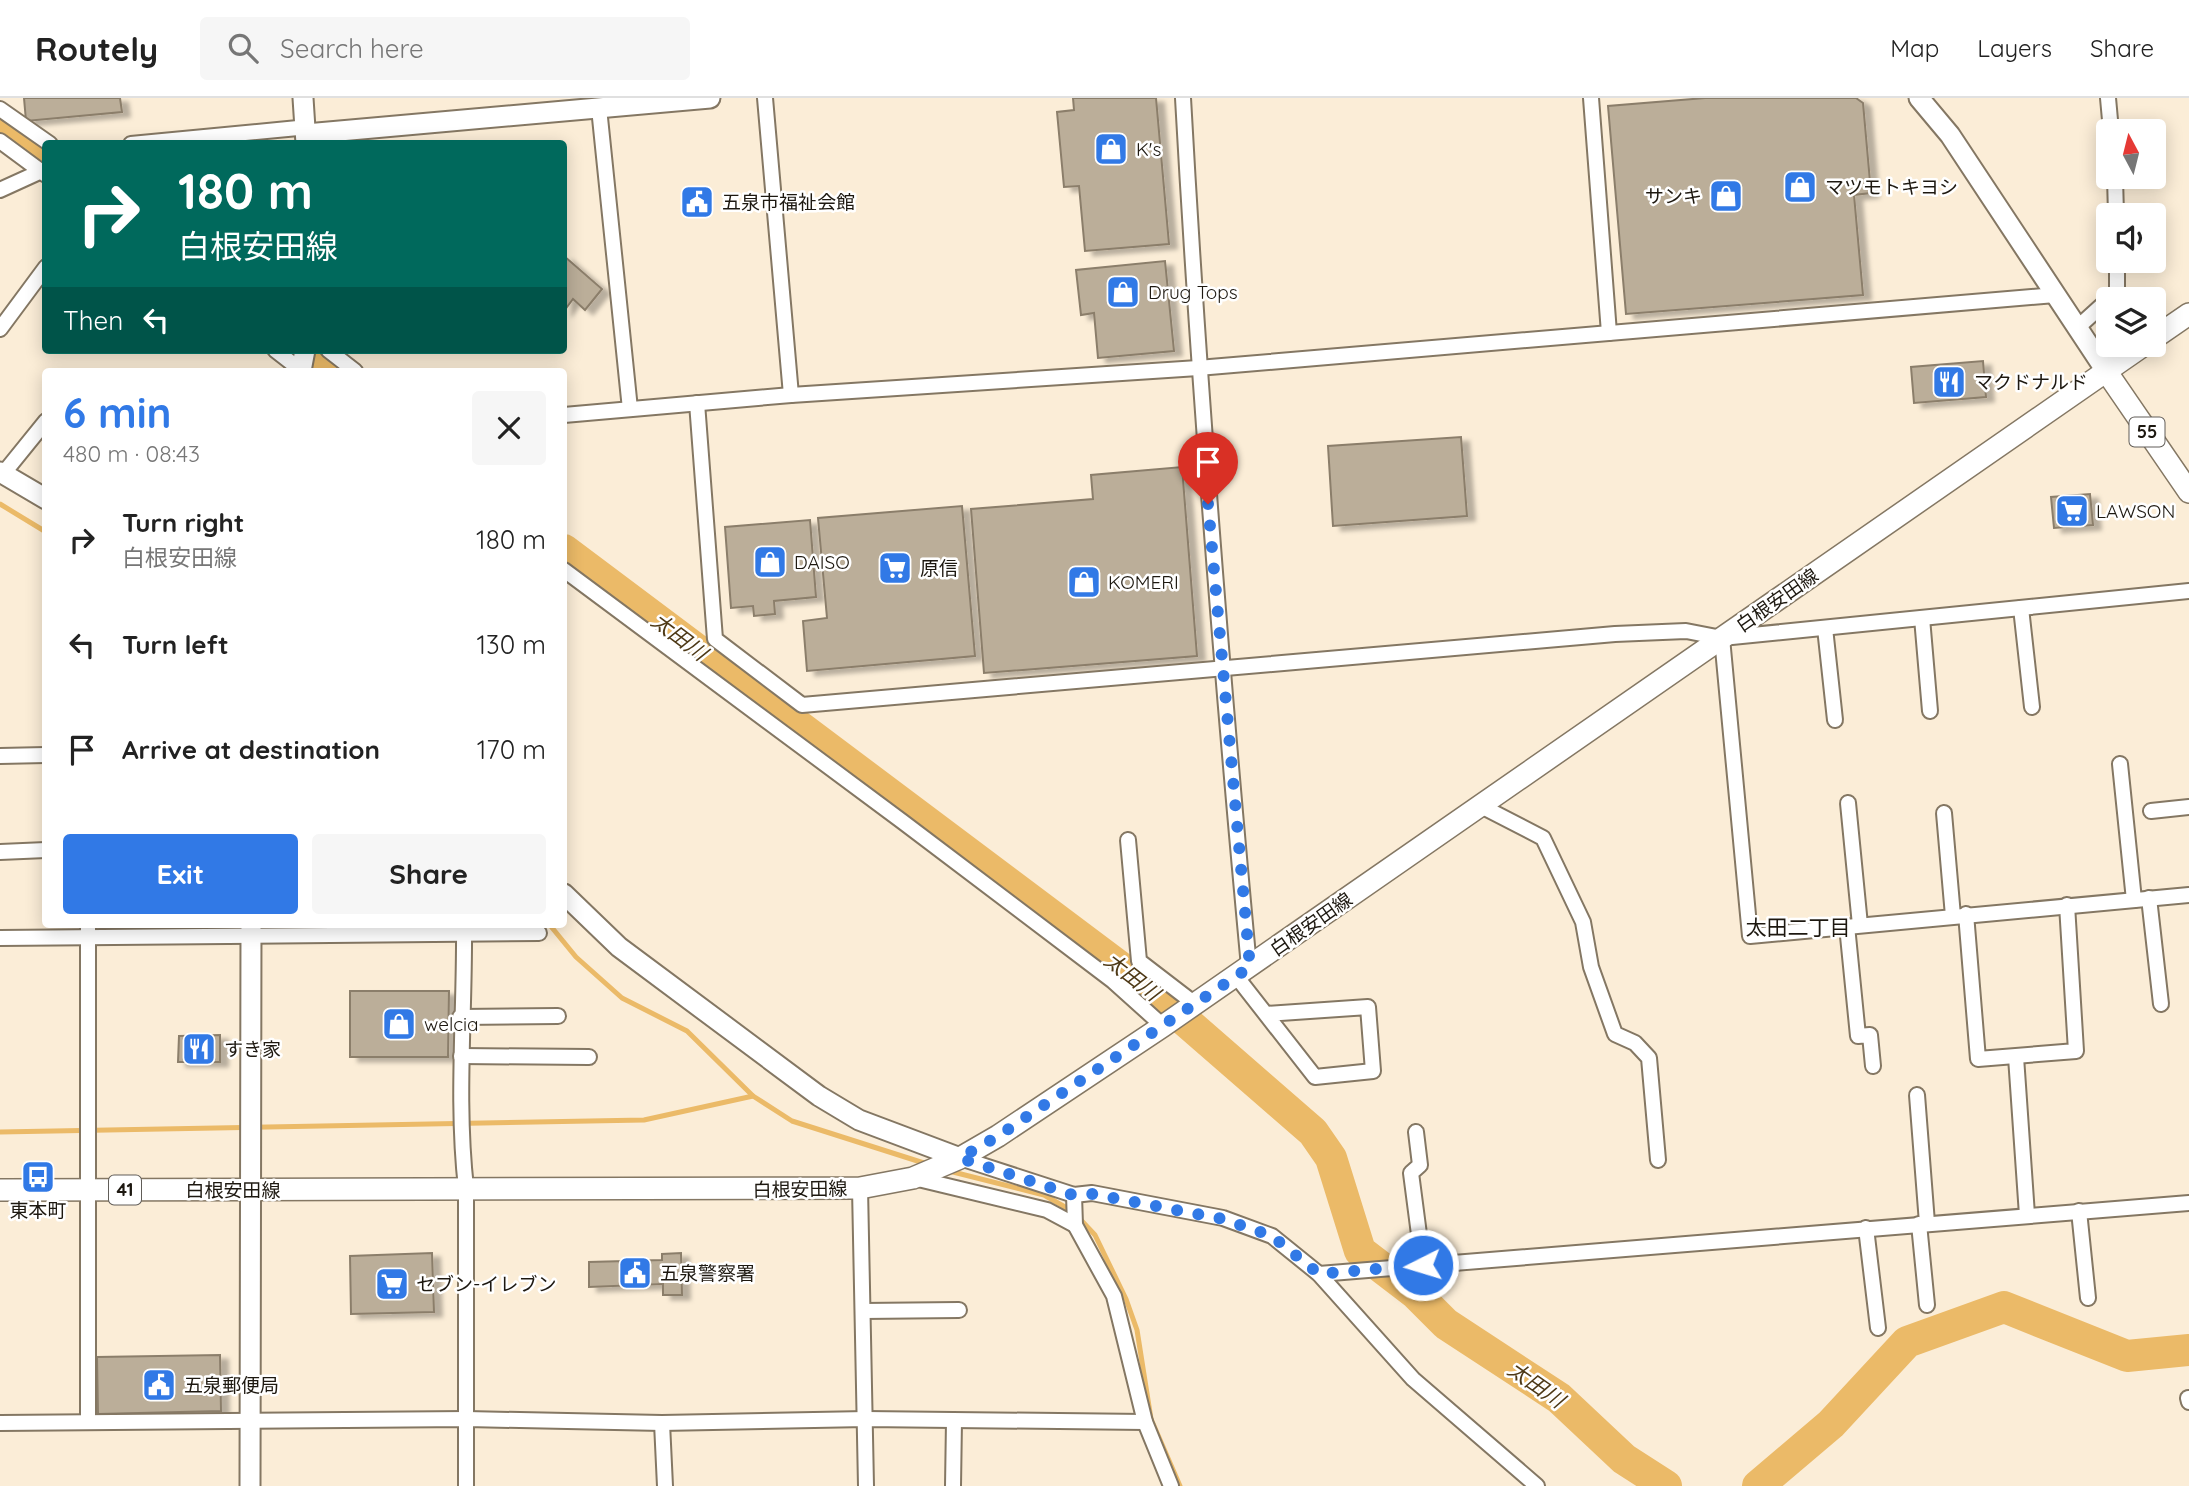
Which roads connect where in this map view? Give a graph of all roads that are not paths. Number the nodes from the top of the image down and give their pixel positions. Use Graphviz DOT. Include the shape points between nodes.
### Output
graph roads {
  1 [pos="303,98"];
  2 [pos="710,98"];
  3 [pos="765,98"];
  4 [pos="1183,98"];
  5 [pos="1591,98"];
  6 [pos="1919,98"];
  7 [pos="2108,98"];
  8 [pos="599,108"];
  9 [pos="0,109"];
  10 [pos="2109,119"];
  11 [pos="306,139"];
  12 [pos="45,140"];
  13 [pos="173,140"];
  14 [pos="0,141"];
  15 [pos="42,170"];
  16 [pos="42,173"];
  17 [pos="0,190"];
  18 [pos="42,272"];
  19 [pos="2055,295"];
  20 [pos="2096,311"];
  21 [pos="2189,314"];
  22 [pos="2077,328"];
  23 [pos="0,329"];
  24 [pos="2166,330"];
  25 [pos="1609,333"];
  26 [pos="280,354"];
  27 [pos="333,354"];
  28 [pos="2126,357"];
  29 [pos="298,368"];
  30 [pos="351,368"];
  31 [pos="1198,368"];
  32 [pos="2106,371"];
  33 [pos="791,395"];
  34 [pos="697,404"];
  35 [pos="630,409"];
  36 [pos="567,415"];
  37 [pos="42,426"];
  38 [pos="1,473"];
  39 [pos="2189,492"];
  40 [pos="42,497"];
  41 [pos="567,572"];
  42 [pos="2189,591"];
  43 [pos="2021,608"];
  44 [pos="1922,618"];
  45 [pos="1825,628"];
  46 [pos="1722,638"];
  47 [pos="1221,667"];
  48 [pos="2032,707"];
  49 [pos="1930,711"];
  50 [pos="1835,720"];
  51 [pos="42,755"];
  52 [pos="0,756"];
  53 [pos="2120,764"];
  54 [pos="1848,803"];
  55 [pos="1481,806"];
  56 [pos="2189,807"];
  57 [pos="2151,811"];
  58 [pos="1944,813"];
  59 [pos="1128,840"];
  60 [pos="42,850"];
  61 [pos="0,852"];
  62 [pos="2189,895"];
  63 [pos="567,897"];
  64 [pos="2142,899"];
  65 [pos="2067,905"];
  66 [pos="1959,915"];
  67 [pos="1854,925"];
  68 [pos="88,928"];
  69 [pos="464,930"];
  70 [pos="251,931"];
  71 [pos="539,933"];
  72 [pos="0,938"];
  73 [pos="88,940"];
  74 [pos="1243,971"];
  75 [pos="1195,1004"];
  76 [pos="2161,1004"];
  77 [pos="1266,1014"];
  78 [pos="558,1016"];
  79 [pos="460,1017"];
  80 [pos="1163,1026"];
  81 [pos="461,1056"];
  82 [pos="589,1057"];
  83 [pos="2016,1058"];
  84 [pos="1873,1066"];
  85 [pos="1917,1095"];
  86 [pos="1416,1132"];
  87 [pos="960,1158"];
  88 [pos="1658,1160"];
  89 [pos="913,1178"];
  90 [pos="466,1188"];
  91 [pos="860,1188"];
  92 [pos="251,1189"];
  93 [pos="0,1190"];
  94 [pos="86,1191"];
  95 [pos="1073,1195"];
  96 [pos="2189,1203"];
  97 [pos="2080,1211"];
  98 [pos="2027,1215"];
  99 [pos="1923,1223"];
  100 [pos="1075,1225"];
  101 [pos="1866,1228"];
  102 [pos="1423,1265"];
  103 [pos="1319,1274"];
  104 [pos="2088,1298"];
  105 [pos="1927,1305"];
  106 [pos="959,1310"];
  107 [pos="863,1311"];
  108 [pos="1878,1328"];
  109 [pos="250,1419"];
  110 [pos="467,1419"];
  111 [pos="866,1419"];
  112 [pos="88,1421"];
  113 [pos="954,1421"];
  114 [pos="1145,1422"];
  115 [pos="0,1423"];
  116 [pos="662,1423"];
  117 [pos="250,1486"];
  118 [pos="466,1486"];
  119 [pos="665,1486"];
  120 [pos="866,1486"];
  121 [pos="953,1486"];
  122 [pos="1171,1486"];
  123 [pos="1537,1486"];
  1 -- 11 [label="street"];
  2 -- 8 [label="street"];
  3 -- 33 [label="street"];
  4 -- 31 [label="street"];
  5 -- 25 [label="street"];
  6 -- 19 [label="street" via="1950,135"];
  7 -- 10 [label="street"];
  8 -- 11 [label="street"];
  8 -- 35 [label="street"];
  9 -- 12 [label="street"];
  11 -- 13 [label="street" via="298,128"];
  14 -- 15 [label="street"];
  16 -- 17 [label="street"];
  18 -- 23 [label="street"];
  19 -- 22 [label="street"];
  19 -- 25 [label="street"];
  20 -- 22 [label="street"];
  21 -- 24 [label="main road"];
  22 -- 32 [label="street"];
  25 -- 31 [label="street"];
  26 -- 29 [label="street"];
  27 -- 30 [label="street"];
  28 -- 32 [label="main road, 41"];
  31 -- 33 [label="street"];
  31 -- 47 [label="street"];
  32 -- 39 [label="main road, 55"];
  32 -- 46 [label="main road, 白根安田線 / 41"];
  33 -- 34 [label="street"];
  34 -- 35 [label="street"];
  34 -- 47 [label="street" via="715,639 802,705"];
  35 -- 36 [label="street"];
  37 -- 38 [label="street"];
  38 -- 40 [label="street"];
  41 -- 80 [label="street" via="1114,981"];
  42 -- 43 [label="street"];
  43 -- 44 [label="street"];
  43 -- 48 [label="street"];
  44 -- 45 [label="street"];
  44 -- 49 [label="street"];
  45 -- 46 [label="street"];
  45 -- 50 [label="street"];
  46 -- 47 [label="street" via="1686,631 1615,634"];
  46 -- 55 [label="main road, 白根安田線 / 41"];
  46 -- 67 [label="street" via="1750,936"];
  47 -- 74 [label="street"];
  51 -- 52 [label="street"];
  53 -- 64 [label="street"];
  54 -- 67 [label="street"];
  55 -- 74 [label="main road, 白根安田線 / 41"];
  55 -- 88 [label="street" via="1542,838 1583,922 1591,967 1615,1034 1635,1043 1649,1058"];
  56 -- 57 [label="street"];
  58 -- 66 [label="street"];
  59 -- 75 [label="street" via="1139,961"];
  60 -- 61 [label="street"];
  62 -- 64 [label="street"];
  63 -- 87 [label="street" via="619,947 819,1096 859,1120"];
  64 -- 65 [label="street"];
  64 -- 76 [label="street"];
  65 -- 66 [label="street"];
  65 -- 83 [label="street" via="2076,1051"];
  66 -- 67 [label="street"];
  66 -- 83 [label="street" via="1978,1059"];
  67 -- 84 [label="street" via="1858,1036 1870,1035"];
  68 -- 73 [label="street"];
  69 -- 70 [label="street"];
  69 -- 71 [label="street"];
  69 -- 79 [label="street"];
  70 -- 73 [label="street"];
  70 -- 92 [label="street"];
  72 -- 73 [label="street"];
  73 -- 94 [label="street"];
  74 -- 75 [label="main road, 白根安田線 / 41"];
  74 -- 77 [label="street"];
  75 -- 80 [label="main road, 白根安田線 / 41"];
  77 -- 77 [label="street" via="1315,1077 1374,1071 1368,1007"];
  78 -- 79 [label="street"];
  79 -- 81 [label="street"];
  80 -- 87 [label="main road, 白根安田線 / 41"];
  81 -- 82 [label="street"];
  81 -- 90 [label="street"];
  83 -- 98 [label="street"];
  85 -- 99 [label="street"];
  86 -- 102 [label="street" via="1420,1165 1411,1172"];
  87 -- 89 [label="main road, 白根安田線 / 41"];
  87 -- 95 [label="street"];
  89 -- 91 [label="main road, 白根安田線 / 41"];
  89 -- 100 [label="street" via="1047,1210"];
  90 -- 91 [label="main road, 白根安田線 / 41"];
  90 -- 92 [label="main road, 白根安田線 / 41"];
  90 -- 110 [label="street"];
  91 -- 107 [label="street"];
  92 -- 94 [label="main road, 白根安田線 / 41"];
  92 -- 109 [label="street"];
  93 -- 94 [label="main road, 白根安田線 / 41"];
  94 -- 112 [label="street"];
  95 -- 100 [label="street"];
  95 -- 103 [label="street" via="1093,1194 1223,1219 1272,1236"];
  96 -- 97 [label="street"];
  97 -- 98 [label="street"];
  97 -- 104 [label="street"];
  98 -- 99 [label="street"];
  99 -- 101 [label="street"];
  99 -- 105 [label="street"];
  100 -- 114 [label="street" via="1114,1296"];
  101 -- 102 [label="street"];
  101 -- 108 [label="street"];
  102 -- 103 [label="street"];
  103 -- 123 [label="street" via="1413,1379"];
  106 -- 107 [label="street"];
  107 -- 111 [label="street"];
  109 -- 110 [label="street"];
  109 -- 112 [label="street"];
  109 -- 117 [label="street"];
  110 -- 116 [label="street"];
  110 -- 118 [label="street"];
  111 -- 113 [label="street"];
  111 -- 116 [label="street"];
  111 -- 120 [label="street"];
  112 -- 115 [label="street"];
  113 -- 114 [label="street"];
  113 -- 121 [label="street"];
  114 -- 122 [label="street"];
  116 -- 119 [label="street"];
}
